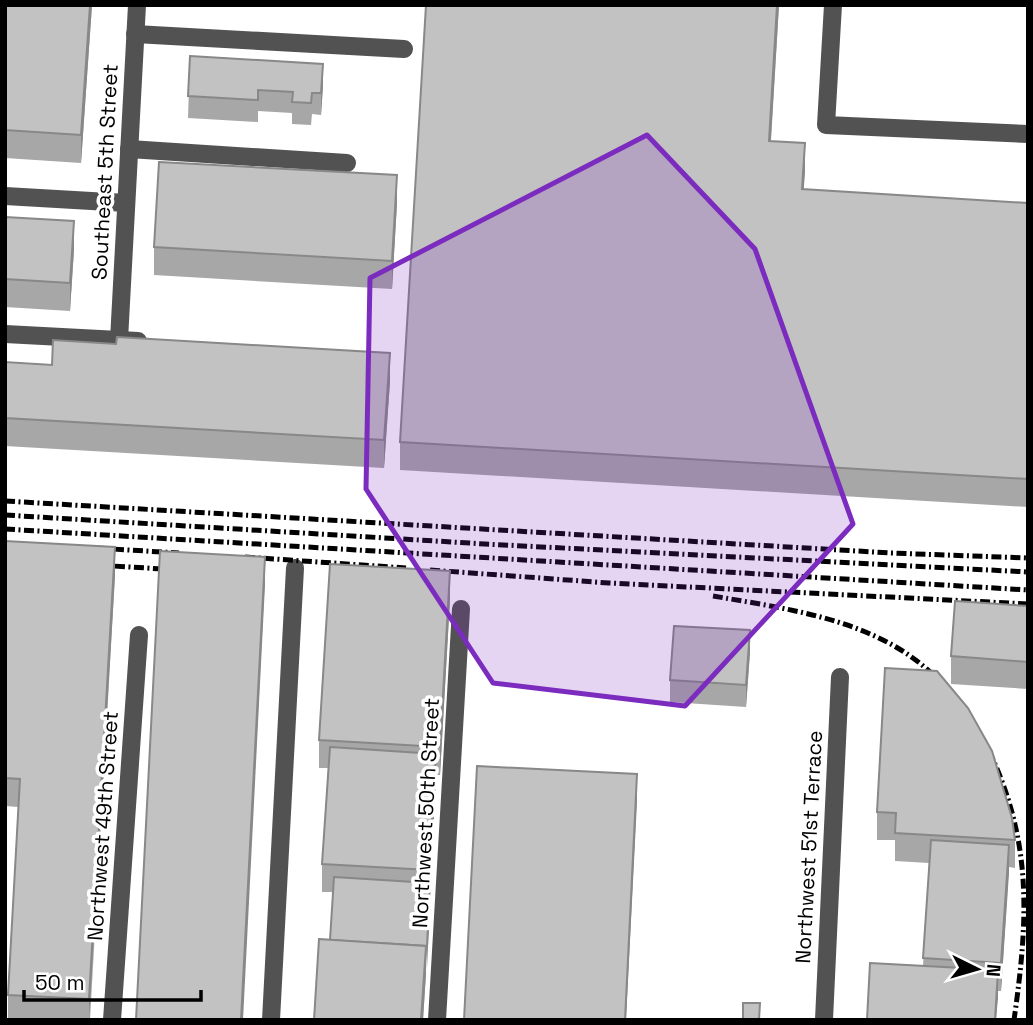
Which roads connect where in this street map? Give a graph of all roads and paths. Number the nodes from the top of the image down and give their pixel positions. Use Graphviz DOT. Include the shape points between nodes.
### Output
graph roads {
  1 [pos="137,5"];
  2 [pos="834,5"];
  3 [pos="135,34"];
  4 [pos="404,49"];
  5 [pos="1028,134"];
  6 [pos="129,149"];
  7 [pos="347,163"];
  8 [pos="5,196"];
  9 [pos="126,203"];
  10 [pos="5,334"];
  11 [pos="119,340"];
  12 [pos="161,343"];
  13 [pos="295,568"];
  14 [pos="461,610"];
  15 [pos="139,635"];
  16 [pos="840,677"];
  17 [pos="111,1020"];
  18 [pos="271,1020"];
  19 [pos="437,1020"];
  20 [pos="824,1020"];
  1 -- 3 [label="street, Southeast 5th Street"];
  2 -- 5 [label="street" via="826,125"];
  3 -- 4 [label="street"];
  3 -- 6 [label="street, Southeast 5th Street"];
  6 -- 7 [label="street"];
  6 -- 9 [label="street, Southeast 5th Street"];
  8 -- 9 [label="street"];
  9 -- 11 [label="street, Southeast 5th Street"];
  10 -- 11 [label="street"];
  11 -- 12 [label="street"];
  13 -- 18 [label="street"];
  14 -- 19 [label="street, Northwest 50th Street"];
  15 -- 17 [label="street, Northwest 49th Street"];
  16 -- 20 [label="street, Northwest 51st Terrace"];
}
